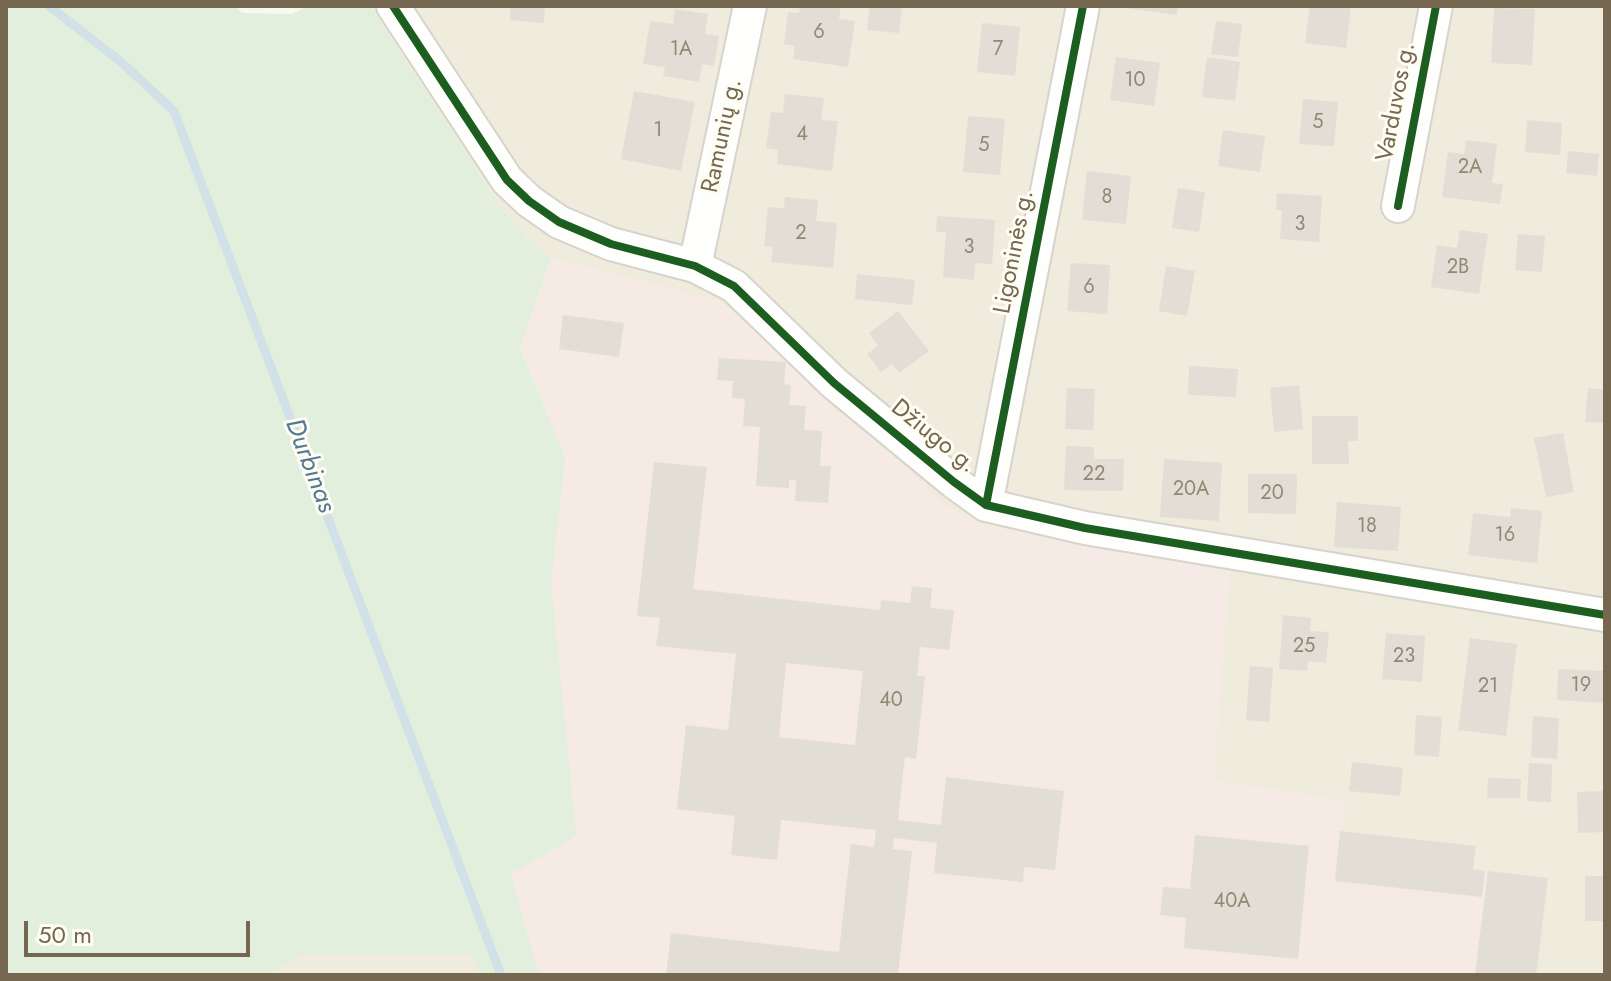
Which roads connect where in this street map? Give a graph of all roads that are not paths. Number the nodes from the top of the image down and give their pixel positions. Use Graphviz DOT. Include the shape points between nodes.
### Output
graph roads {
  1 [pos="393,6"];
  2 [pos="750,6"];
  3 [pos="1083,6"];
  4 [pos="1436,6"];
  5 [pos="1398,206"];
  6 [pos="695,266"];
  7 [pos="986,505"];
  8 [pos="1605,615"];
  1 -- 6 [label="street, Džiugo g." via="507,180 529,201 559,222 611,244"];
  2 -- 6 [label="street, Ramunių g."];
  3 -- 7 [label="street, Ligoninės g."];
  4 -- 5 [label="street, Varduvos g."];
  6 -- 7 [label="street, Džiugo g." via="734,286 834,383"];
  7 -- 8 [label="street, Džiugo g." via="1101,531"];
}
